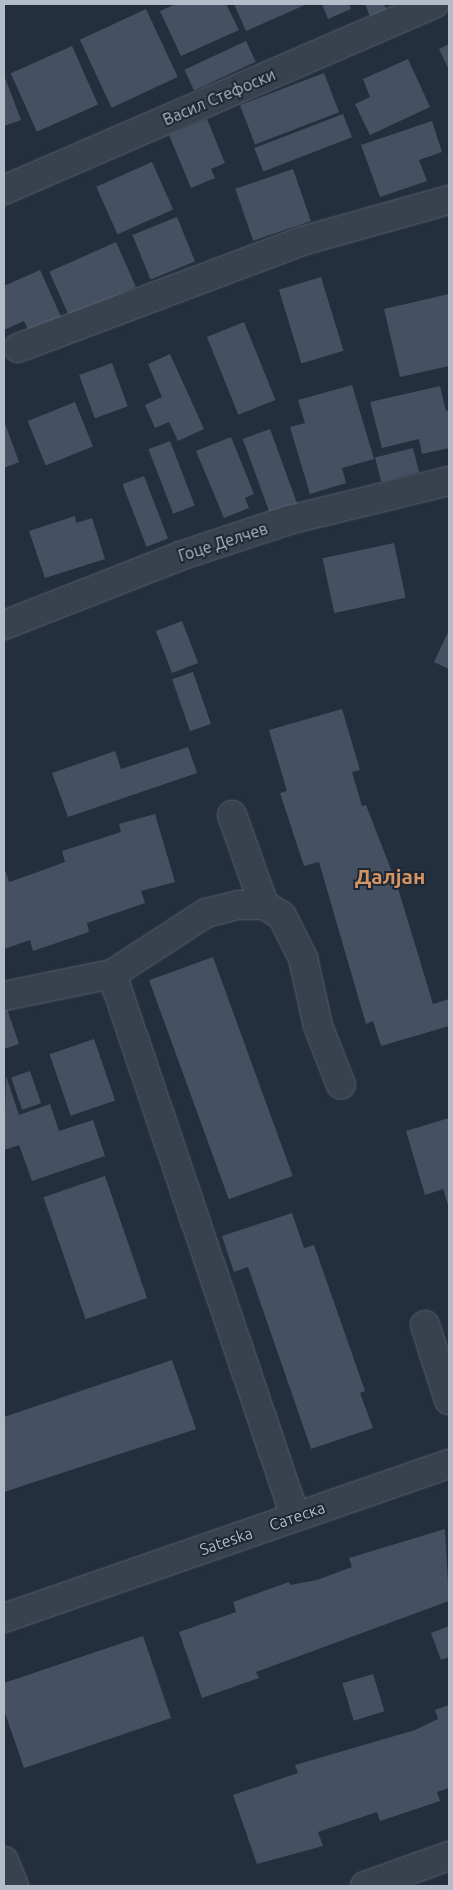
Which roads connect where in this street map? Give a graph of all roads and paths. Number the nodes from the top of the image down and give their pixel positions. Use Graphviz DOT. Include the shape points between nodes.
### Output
graph roads {
  1 [pos="434,4"];
  2 [pos="4,190"];
  3 [pos="449,200"];
  4 [pos="18,348"];
  5 [pos="449,481"];
  6 [pos="4,625"];
  7 [pos="232,815"];
  8 [pos="264,905"];
  9 [pos="112,974"];
  10 [pos="4,996"];
  11 [pos="342,1085"];
  12 [pos="425,1325"];
  13 [pos="449,1400"];
  14 [pos="449,1464"];
  15 [pos="295,1516"];
  16 [pos="4,1618"];
  17 [pos="449,1856"];
  18 [pos="4,1861"];
  19 [pos="14,1886"];
  20 [pos="365,1886"];
  1 -- 2 [label="street, Васил Стефоски"];
  3 -- 4 [label="street" via="302,241"];
  5 -- 6 [label="street, Гоце Делчев" via="289,520 180,556"];
  7 -- 8 [label="street"];
  8 -- 9 [label="street" via="238,905 206,913"];
  8 -- 11 [label="street" via="282,916 303,958 318,1026"];
  9 -- 10 [label="street"];
  9 -- 15 [label="street"];
  12 -- 13 [label="street"];
  14 -- 15 [label="street, Сатеска"];
  14 -- 16 [label="street, Sateska"];
  15 -- 16 [label="street, Сатеска"];
  17 -- 20 [label="street"];
  18 -- 19 [label="street"];
}
